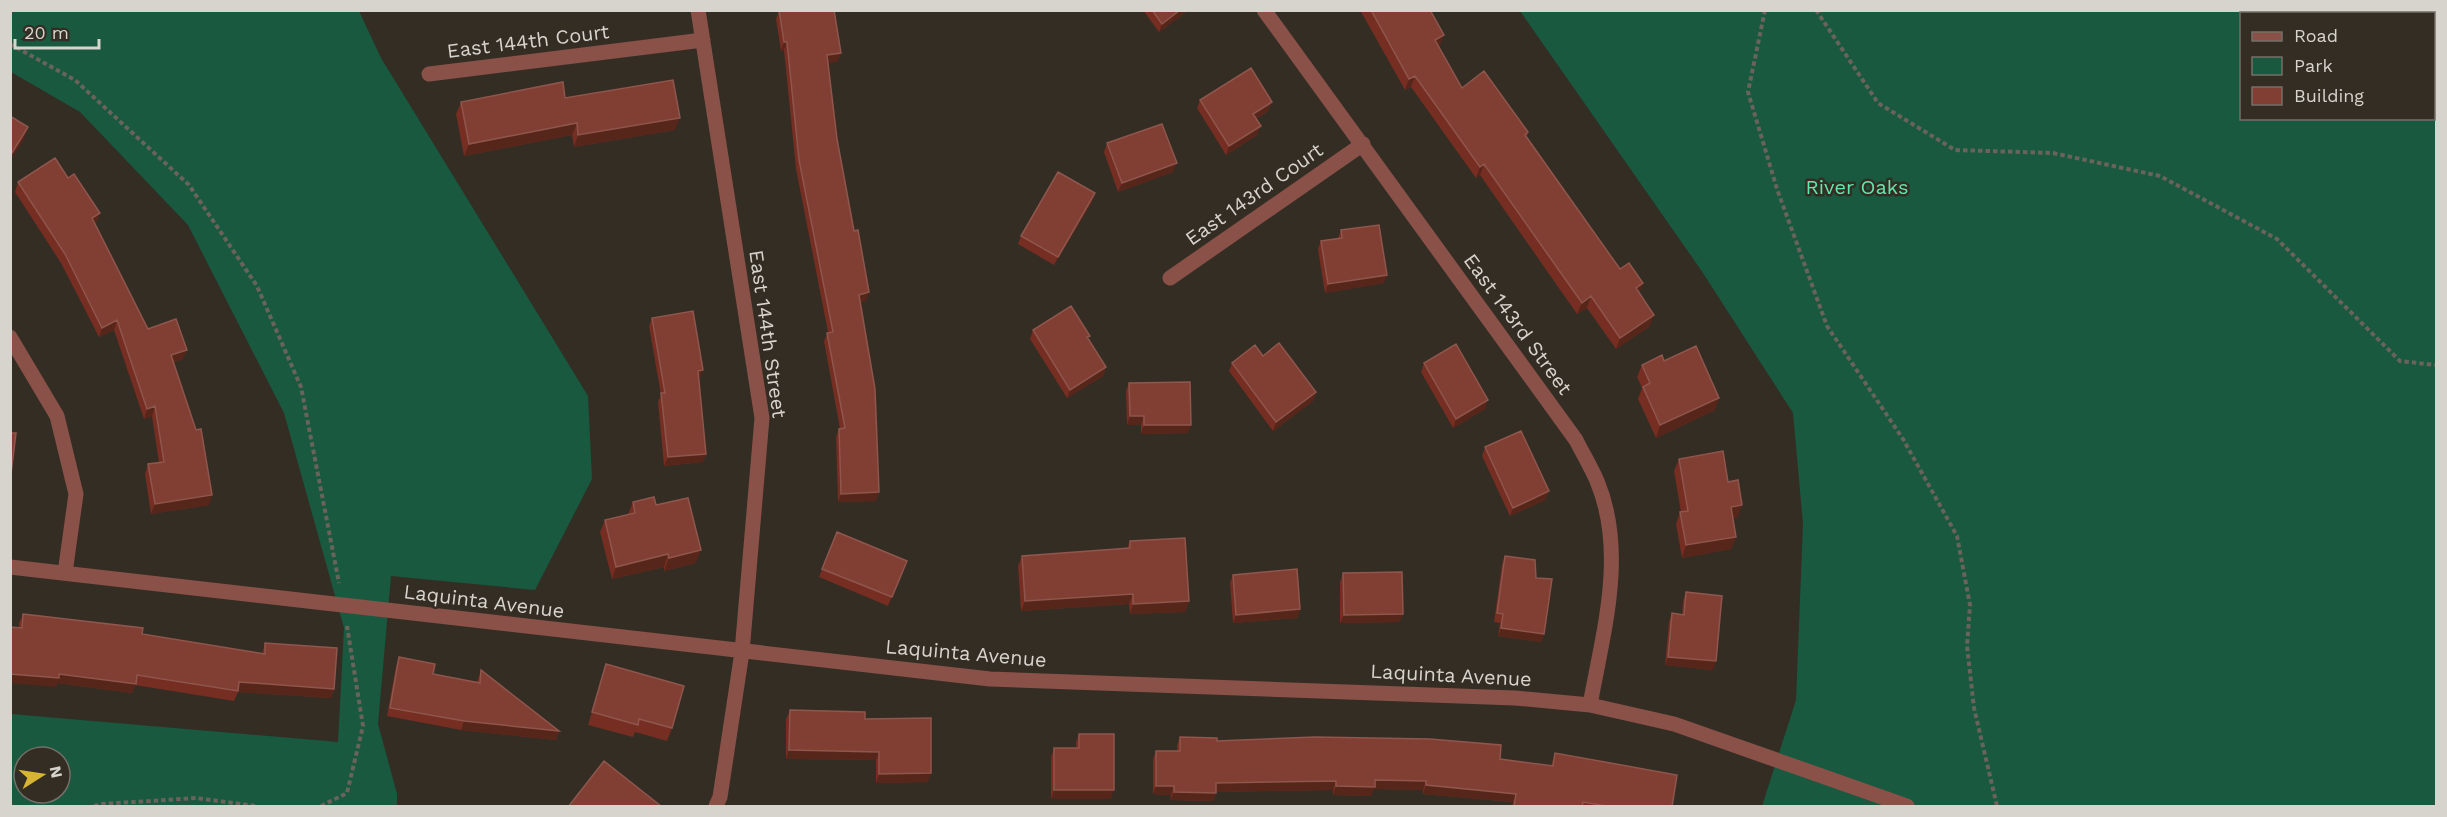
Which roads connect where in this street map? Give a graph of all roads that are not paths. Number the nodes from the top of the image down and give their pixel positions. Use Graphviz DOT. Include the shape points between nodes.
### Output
graph roads {
  1 [pos="698,10"];
  2 [pos="1264,10"];
  3 [pos="703,40"];
  4 [pos="429,74"];
  5 [pos="1363,144"];
  6 [pos="1170,278"];
  7 [pos="10,337"];
  8 [pos="10,567"];
  9 [pos="65,573"];
  10 [pos="742,652"];
  11 [pos="1590,705"];
  12 [pos="716,807"];
  13 [pos="1907,807"];
  1 -- 3 [label="street, East 144th Street"];
  2 -- 5 [label="street, East 143rd Street"];
  3 -- 4 [label="street, East 144th Court"];
  3 -- 10 [label="street, East 144th Street" via="762,418"];
  5 -- 6 [label="street, East 143rd Court"];
  5 -- 11 [label="street, East 143rd Street" via="1576,440 1598,482 1610,528 1613,576"];
  7 -- 9 [label="street" via="57,416 76,494"];
  8 -- 9 [label="street, Laquinta Avenue"];
  9 -- 10 [label="street, Laquinta Avenue"];
  10 -- 11 [label="street, Laquinta Avenue" via="990,679 1515,698"];
  10 -- 12 [label="street, East 144th Street"];
  11 -- 13 [label="street, Laquinta Avenue" via="1674,724"];
}
